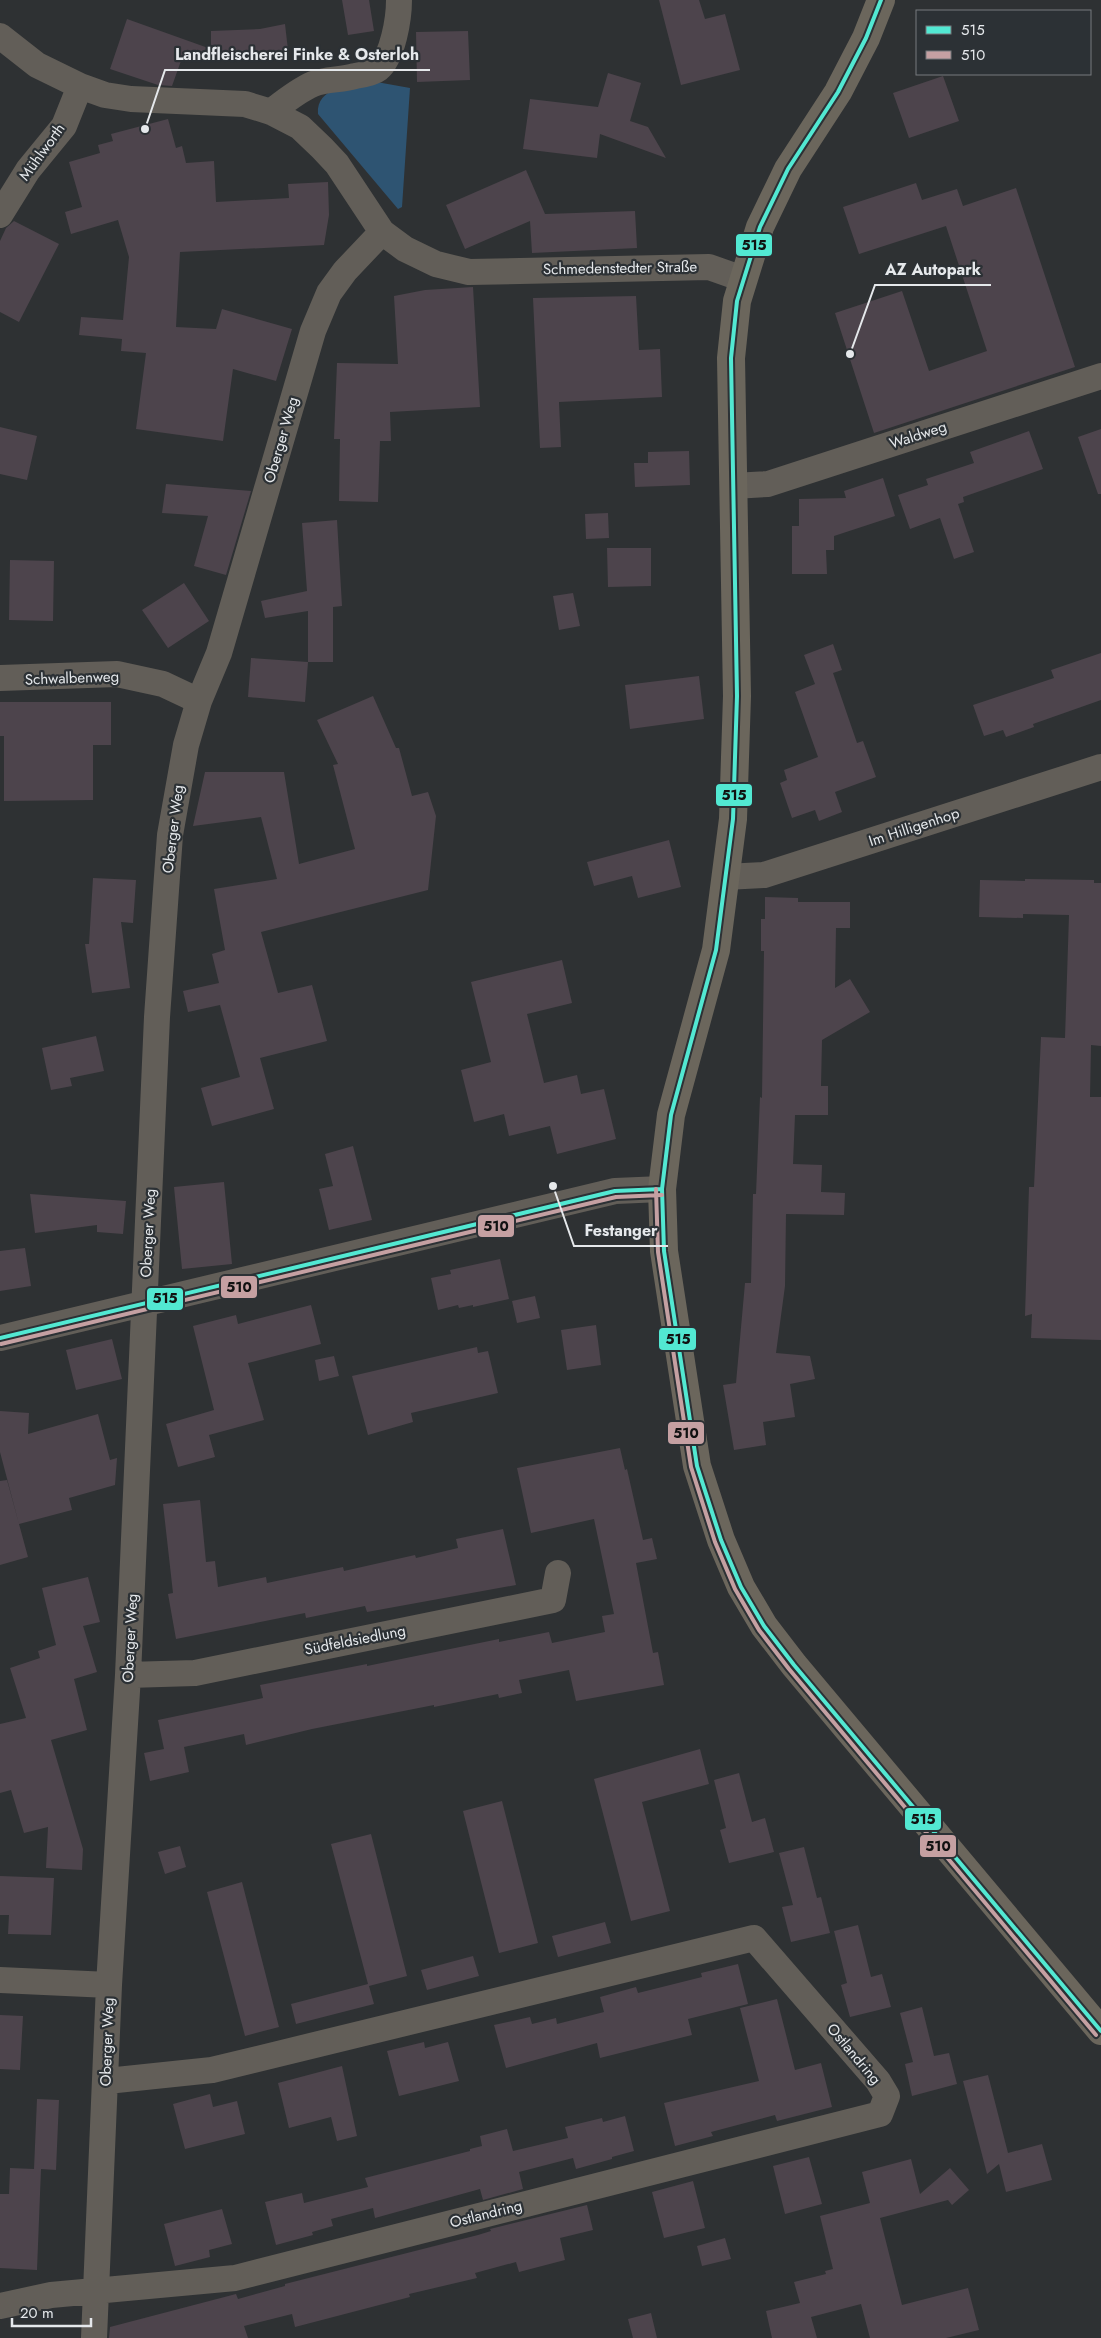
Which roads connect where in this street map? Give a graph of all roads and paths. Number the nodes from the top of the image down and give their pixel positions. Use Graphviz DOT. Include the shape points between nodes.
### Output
graph roads {
  1 [pos="399,0"];
  2 [pos="881,0"];
  3 [pos="0,36"];
  4 [pos="80,86"];
  5 [pos="271,112"];
  6 [pos="0,215"];
  7 [pos="382,232"];
  8 [pos="743,279"];
  9 [pos="1101,376"];
  10 [pos="733,486"];
  11 [pos="0,678"];
  12 [pos="199,701"];
  13 [pos="1101,767"];
  14 [pos="725,877"];
  15 [pos="662,1189"];
  16 [pos="144,1302"];
  17 [pos="0,1338"];
  18 [pos="558,1573"];
  19 [pos="128,1675"];
  20 [pos="0,1980"];
  21 [pos="109,1985"];
  22 [pos="1101,2031"];
  23 [pos="106,2080"];
  24 [pos="97,2292"];
  25 [pos="0,2306"];
  26 [pos="94,2338"];
  1 -- 5 [label="street" via="395,32 387,56 377,70 315,84"];
  2 -- 8 [label="main road" via="866,38 838,92 788,169 760,226"];
  3 -- 4 [label="street, Schmedenstedter Straße" via="37,65"];
  4 -- 5 [label="street, Schmedenstedter Straße" via="131,100 245,104"];
  4 -- 6 [label="street, Mühlworth" via="64,126 28,170"];
  5 -- 7 [label="street, Schmedenstedter Straße" via="300,127 322,148"];
  7 -- 8 [label="street, Schmedenstedter Straße" via="436,264 469,272 709,267"];
  7 -- 12 [label="street, Oberger Weg" via="329,293 313,331 219,653"];
  8 -- 10 [label="main road" via="737,301 731,358"];
  9 -- 10 [label="street, Waldweg" via="768,484"];
  10 -- 14 [label="main road" via="736,768"];
  11 -- 12 [label="street, Schwalbenweg" via="117,674 163,684"];
  12 -- 16 [label="street, Oberger Weg" via="186,745 169,844 157,1017"];
  13 -- 14 [label="street, Im Hilligenhop" via="764,875"];
  14 -- 15 [label="main road" via="716,950 671,1115"];
  15 -- 16 [label="street" via="615,1191"];
  15 -- 22 [label="main road" via="664,1251 697,1466 721,1540 741,1587 764,1626 794,1665"];
  16 -- 17 [label="street"];
  16 -- 19 [label="street, Oberger Weg"];
  18 -- 19 [label="street, Südfeldsiedlung" via="553,1600 195,1673"];
  19 -- 21 [label="street, Oberger Weg"];
  20 -- 21 [label="street"];
  21 -- 23 [label="street, Oberger Weg"];
  23 -- 24 [label="street, Oberger Weg"];
  23 -- 24 [label="street, Ostlandring" via="212,2070 754,1938 878,2080 887,2096 880,2114 235,2278"];
  24 -- 25 [label="street" via="51,2295"];
  24 -- 26 [label="street, Oberger Weg"];
}
